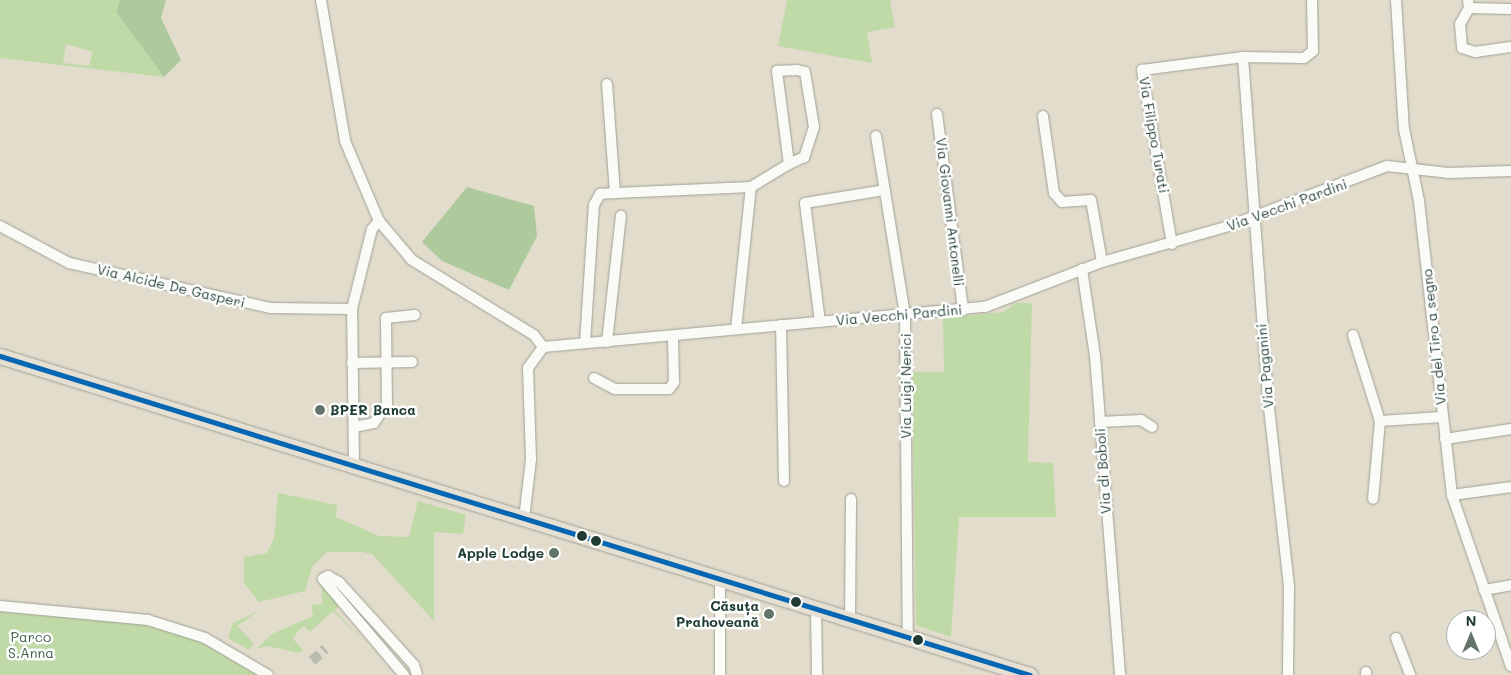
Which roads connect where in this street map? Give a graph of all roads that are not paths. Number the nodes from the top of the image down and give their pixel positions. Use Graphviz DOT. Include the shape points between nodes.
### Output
graph roads {
  1 [pos="321,0"];
  2 [pos="1312,0"];
  3 [pos="1396,0"];
  4 [pos="1469,4"];
  5 [pos="1511,9"];
  6 [pos="1511,47"];
  7 [pos="1243,57"];
  8 [pos="607,84"];
  9 [pos="937,114"];
  10 [pos="1043,116"];
  11 [pos="876,136"];
  12 [pos="789,164"];
  13 [pos="1410,167"];
  14 [pos="1511,171"];
  15 [pos="751,187"];
  16 [pos="884,190"];
  17 [pos="615,193"];
  18 [pos="621,216"];
  19 [pos="1253,218"];
  20 [pos="379,222"];
  21 [pos="0,226"];
  22 [pos="1172,244"];
  23 [pos="1102,262"];
  24 [pos="1082,269"];
  25 [pos="352,309"];
  26 [pos="963,310"];
  27 [pos="415,315"];
  28 [pos="905,316"];
  29 [pos="820,322"];
  30 [pos="781,325"];
  31 [pos="736,329"];
  32 [pos="1353,335"];
  33 [pos="673,337"];
  34 [pos="607,342"];
  35 [pos="585,343"];
  36 [pos="543,347"];
  37 [pos="0,356"];
  38 [pos="387,362"];
  39 [pos="412,362"];
  40 [pos="352,363"];
  41 [pos="594,378"];
  42 [pos="1442,417"];
  43 [pos="1380,421"];
  44 [pos="1100,422"];
  45 [pos="354,427"];
  46 [pos="1152,427"];
  47 [pos="1511,429"];
  48 [pos="1445,439"];
  49 [pos="354,465"];
  50 [pos="784,481"];
  51 [pos="1511,487"];
  52 [pos="1452,495"];
  53 [pos="851,499"];
  54 [pos="1373,500"];
  55 [pos="524,519"];
  56 [pos="720,579"];
  57 [pos="1511,585"];
  58 [pos="1484,590"];
  59 [pos="0,606"];
  60 [pos="816,609"];
  61 [pos="850,619"];
  62 [pos="908,637"];
  63 [pos="1396,638"];
  64 [pos="1511,666"];
  65 [pos="268,675"];
  66 [pos="404,675"];
  67 [pos="417,675"];
  68 [pos="720,675"];
  69 [pos="817,675"];
  70 [pos="1030,675"];
  71 [pos="1120,675"];
  72 [pos="1288,675"];
  73 [pos="1410,675"];
  1 -- 20 [label="street" via="345,141"];
  2 -- 7 [label="street, Via Filippo Turati" via="1313,51 1304,58"];
  3 -- 13 [label="street, Via del Tiro a segno"];
  4 -- 5 [label="street"];
  4 -- 6 [label="street" via="1460,24 1462,48 1475,52"];
  7 -- 19 [label="street, Via Paganini"];
  7 -- 22 [label="street, Via Filippo Turati" via="1142,70"];
  8 -- 17 [label="street"];
  9 -- 26 [label="street, Via Giovanni Antonelli"];
  10 -- 23 [label="street" via="1054,193 1062,202 1091,200"];
  11 -- 16 [label="street, Via Luigi Nerici"];
  12 -- 12 [label="street" via="804,157 814,127 805,72 798,70 777,71"];
  12 -- 15 [label="street"];
  13 -- 14 [label="street, Via Vecchi Pardini" via="1440,173"];
  13 -- 19 [label="street, Via Vecchi Pardini" via="1387,166"];
  13 -- 42 [label="street, Via del Tiro a segno" via="1425,250"];
  15 -- 17 [label="street"];
  15 -- 31 [label="street"];
  16 -- 28 [label="street, Via Luigi Nerici"];
  16 -- 29 [label="street" via="805,203"];
  17 -- 35 [label="street" via="600,194 594,205"];
  18 -- 34 [label="street"];
  19 -- 22 [label="street, Via Vecchi Pardini"];
  19 -- 72 [label="street, Via Paganini" via="1289,587"];
  20 -- 25 [label="street" via="372,229"];
  20 -- 36 [label="street" via="412,260 534,336"];
  21 -- 25 [label="street, Via Alcide De Gasperi" via="50,257 76,264 270,308"];
  22 -- 23 [label="street, Via Vecchi Pardini"];
  23 -- 24 [label="street, Via Vecchi Pardini"];
  24 -- 26 [label="street, Via Vecchi Pardini" via="998,302"];
  24 -- 44 [label="street, Via di Boboli"];
  25 -- 40 [label="street"];
  26 -- 28 [label="street, Via Vecchi Pardini"];
  27 -- 38 [label="street" via="386,318"];
  28 -- 29 [label="street, Via Vecchi Pardini"];
  28 -- 62 [label="street, Via Luigi Nerici"];
  29 -- 30 [label="street, Via Vecchi Pardini"];
  30 -- 31 [label="street, Via Vecchi Pardini"];
  30 -- 50 [label="street"];
  31 -- 33 [label="street, Via Vecchi Pardini"];
  32 -- 43 [label="street"];
  33 -- 34 [label="street, Via Vecchi Pardini"];
  33 -- 41 [label="street" via="674,382 669,389 615,389"];
  34 -- 35 [label="street, Via Vecchi Pardini"];
  35 -- 36 [label="street, Via Vecchi Pardini"];
  36 -- 55 [label="street" via="528,368 530,459"];
  37 -- 49 [label="main road"];
  38 -- 39 [label="street"];
  38 -- 40 [label="street"];
  38 -- 45 [label="street" via="382,415 374,424"];
  40 -- 45 [label="street"];
  42 -- 43 [label="street"];
  42 -- 48 [label="street, Via del Tiro a segno"];
  43 -- 54 [label="street"];
  44 -- 46 [label="street" via="1141,420"];
  44 -- 71 [label="street, Via di Boboli"];
  45 -- 49 [label="street"];
  47 -- 48 [label="street"];
  48 -- 52 [label="street, Via del Tiro a segno"];
  49 -- 55 [label="main road"];
  51 -- 52 [label="street"];
  52 -- 58 [label="street, Via del Tiro a segno"];
  53 -- 61 [label="street"];
  55 -- 56 [label="main road"];
  56 -- 60 [label="main road"];
  56 -- 68 [label="street"];
  57 -- 58 [label="street"];
  58 -- 64 [label="street, Via del Tiro a segno"];
  59 -- 65 [label="street" via="148,620 205,638"];
  60 -- 61 [label="main road"];
  60 -- 69 [label="street"];
  61 -- 62 [label="main road"];
  62 -- 70 [label="main road"];
  63 -- 73 [label="street"];
  66 -- 67 [label="street" via="323,579 328,576 339,582 414,665"];
}
